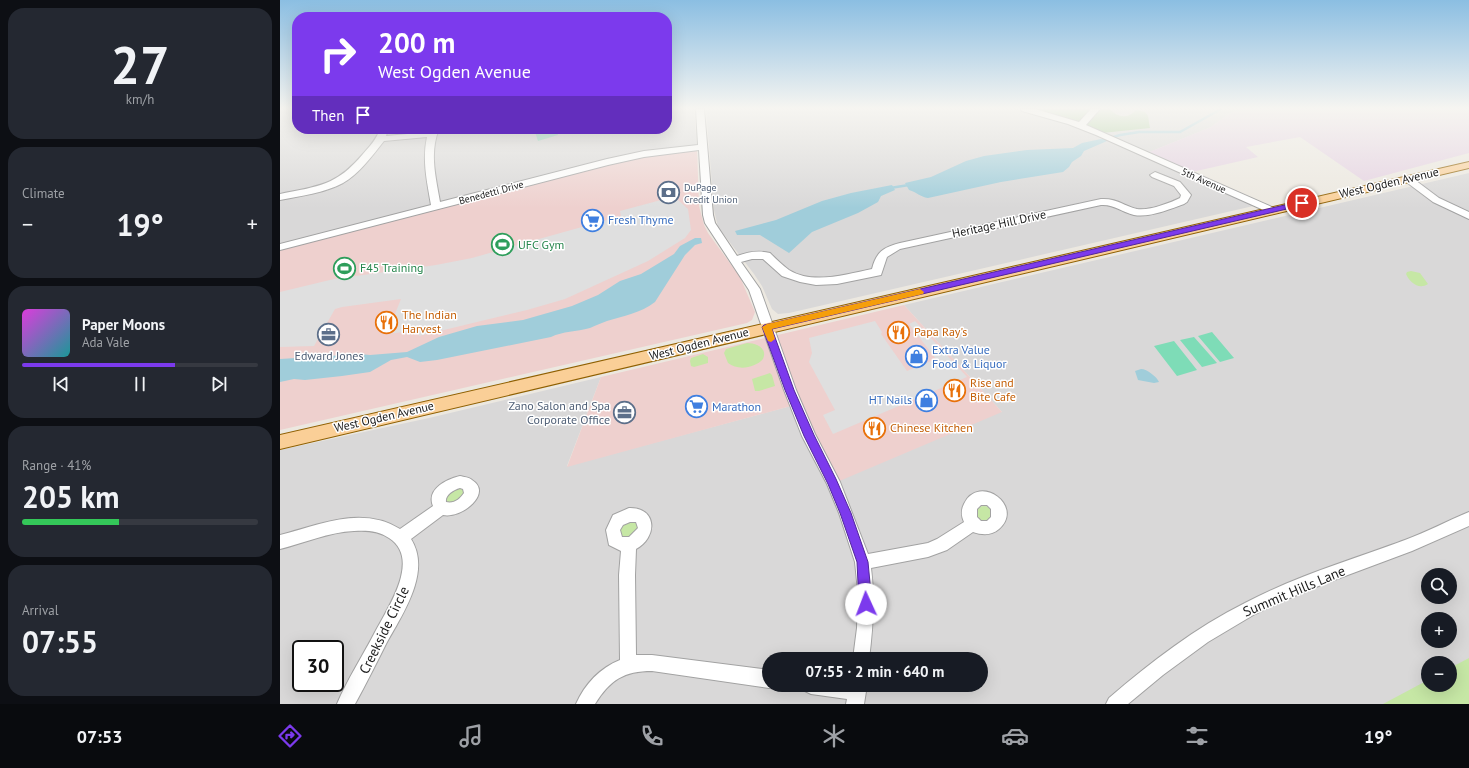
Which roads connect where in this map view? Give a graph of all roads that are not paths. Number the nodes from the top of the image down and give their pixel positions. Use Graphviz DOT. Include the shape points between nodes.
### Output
graph roads {
  1 [pos="378,142"];
  2 [pos="431,142"];
  3 [pos="703,142"];
  4 [pos="1120,142"];
  5 [pos="703,147"];
  6 [pos="1169,164"];
  7 [pos="1469,165"];
  8 [pos="1408,179"];
  9 [pos="280,197"];
  10 [pos="436,206"];
  11 [pos="1271,210"];
  12 [pos="1469,216"];
  13 [pos="280,247"];
  14 [pos="738,264"];
  15 [pos="767,327"];
  16 [pos="280,442"];
  17 [pos="441,508"];
  18 [pos="1469,519"];
  19 [pos="974,523"];
  20 [pos="401,537"];
  21 [pos="280,542"];
  22 [pos="629,544"];
  23 [pos="862,562"];
  24 [pos="863,652"];
  25 [pos="628,664"];
  26 [pos="762,678"];
  27 [pos="847,692"];
  28 [pos="857,694"];
  29 [pos="346,704"];
  30 [pos="585,704"];
  31 [pos="1115,704"];
  1 -- 9 [label="street" via="340,181"];
  2 -- 10 [label="street" via="429,151"];
  3 -- 5 [label="street"];
  4 -- 6 [label="street, 5th Avenue"];
  5 -- 10 [label="street, Benedetti Drive" via="625,157"];
  5 -- 14 [label="street" via="708,215 714,230"];
  6 -- 11 [label="street, 5th Avenue"];
  6 -- 14 [label="street, Heritage Hill Drive" via="1155,175 1176,183 1186,195 1184,200 1169,206 1138,212 1115,202 1101,202 891,248 879,258 877,272 837,280 816,281 800,278 782,270 771,260"];
  7 -- 8 [label="main road, West Ogden Avenue"];
  8 -- 11 [label="main road, West Ogden Avenue"];
  8 -- 12 [label="street" via="1436,200"];
  10 -- 13 [label="street, Benedetti Drive"];
  11 -- 15 [label="main road, West Ogden Avenue"];
  14 -- 15 [label="street" via="761,304"];
  15 -- 16 [label="main road, West Ogden Avenue"];
  15 -- 23 [label="street" via="809,436 846,513"];
  17 -- 20 [label="street"];
  18 -- 31 [label="street, Summit Hills Lane" via="1427,538 1300,585 1241,613 1170,658"];
  19 -- 23 [label="street" via="942,545 928,550"];
  20 -- 21 [label="street" via="386,528 353,524"];
  20 -- 29 [label="street, Creekside Circle" via="409,552 408,583"];
  22 -- 25 [label="street"];
  23 -- 24 [label="street" via="866,591"];
  25 -- 26 [label="street" via="652,662"];
  25 -- 30 [label="street" via="606,676"];
  27 -- 28 [label="street"];
}
